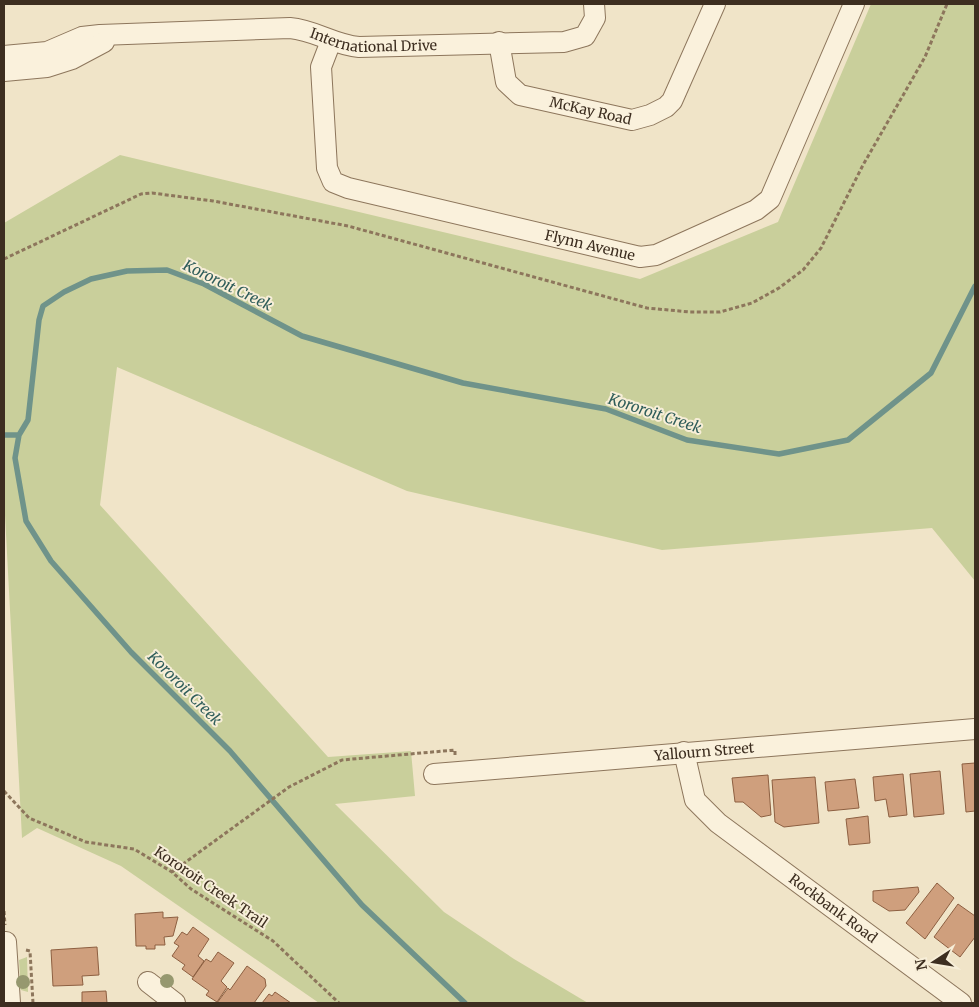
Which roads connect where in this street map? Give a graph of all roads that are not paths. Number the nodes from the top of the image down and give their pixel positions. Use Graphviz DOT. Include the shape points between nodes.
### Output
graph roads {
  1 [pos="594,4"];
  2 [pos="715,4"];
  3 [pos="854,4"];
  4 [pos="128,35"];
  5 [pos="331,42"];
  6 [pos="499,42"];
  7 [pos="4,56"];
  8 [pos="4,71"];
  9 [pos="975,729"];
  10 [pos="692,752"];
  11 [pos="434,774"];
  12 [pos="6,942"];
  13 [pos="148,982"];
  14 [pos="10,1003"];
  15 [pos="175,1003"];
  16 [pos="961,1003"];
  1 -- 6 [label="street, International Drive" via="595,18 585,36 564,42"];
  2 -- 6 [label="street, McKay Road" via="672,101 642,118 621,119 520,95 506,82"];
  3 -- 5 [label="street, Flynn Avenue" via="770,199 756,210 656,255 640,257 333,182 327,168 321,67"];
  4 -- 5 [label="street, International Drive" via="290,28 312,32"];
  4 -- 7 [label="street, International Drive" via="82,38 47,52"];
  4 -- 8 [label="street, International Drive" via="99,44 60,64"];
  5 -- 6 [label="street, International Drive" via="359,47"];
  9 -- 10 [label="street, Yallourn Street"];
  10 -- 11 [label="street, Yallourn Street"];
  10 -- 16 [label="street, Rockbank Road" via="705,812"];
  12 -- 14 [label="street"];
  13 -- 15 [label="street"];
}
